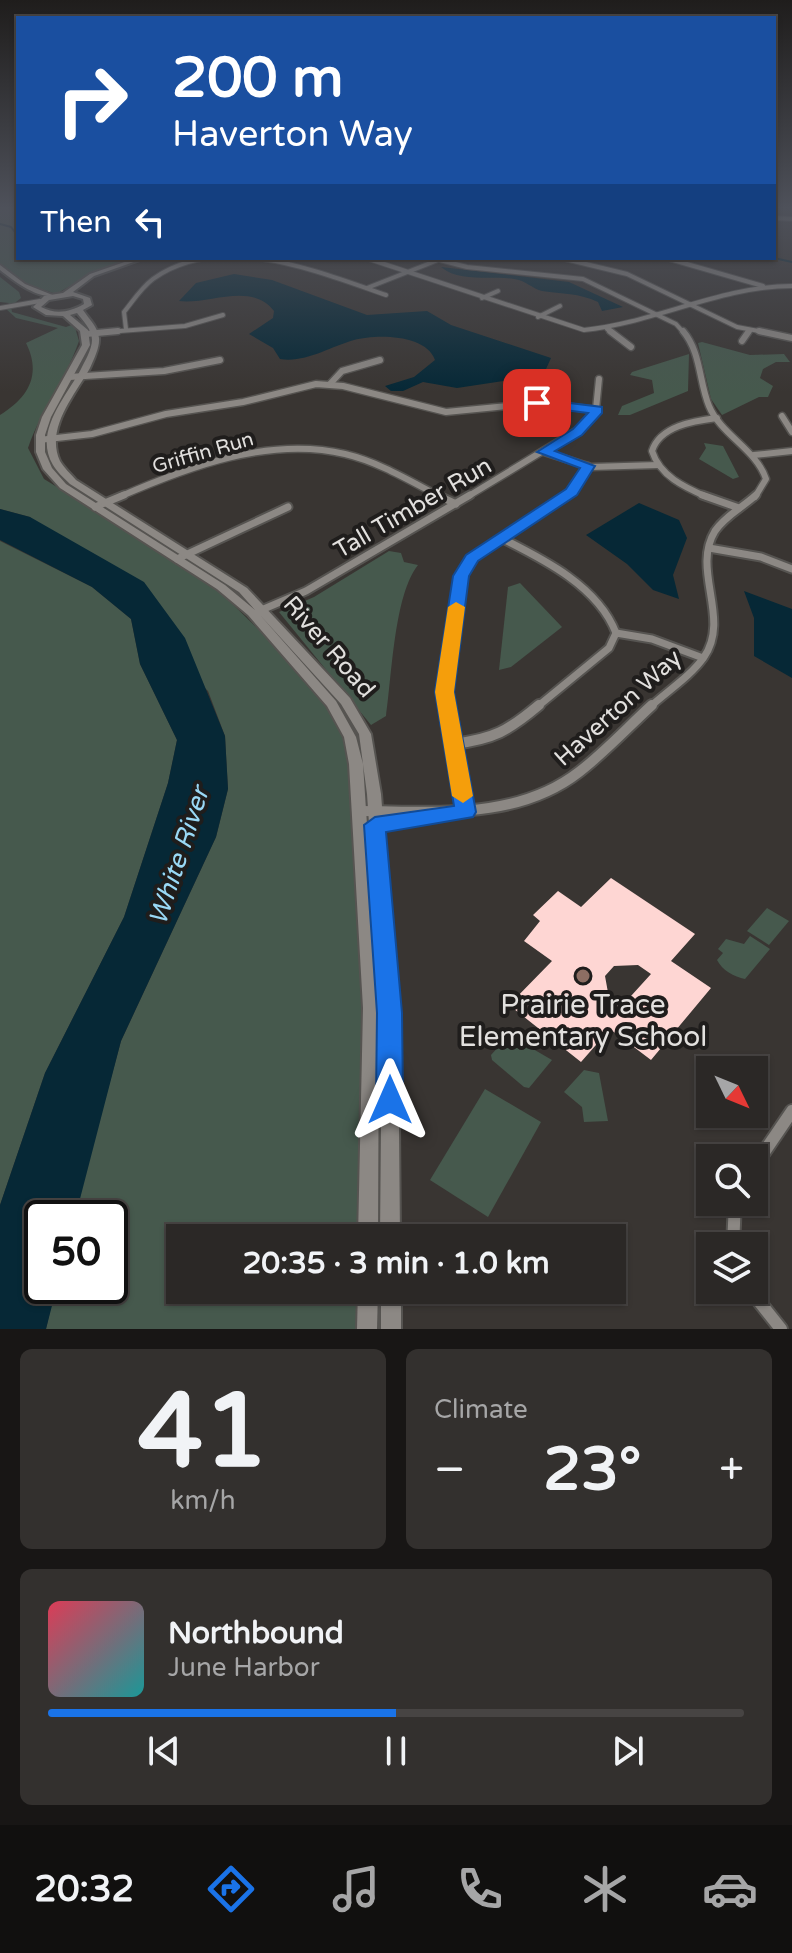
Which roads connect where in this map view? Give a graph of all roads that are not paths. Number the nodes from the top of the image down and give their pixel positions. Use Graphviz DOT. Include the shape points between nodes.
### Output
graph roads {
  1 [pos="1,268"];
  2 [pos="112,268"];
  3 [pos="113,268"];
  4 [pos="179,268"];
  5 [pos="309,268"];
  6 [pos="392,268"];
  7 [pos="417,268"];
  8 [pos="477,268"];
  9 [pos="602,268"];
  10 [pos="706,268"];
  11 [pos="405,273"];
  12 [pos="764,286"];
  13 [pos="792,286"];
  14 [pos="367,288"];
  15 [pos="498,291"];
  16 [pos="66,294"];
  17 [pos="76,295"];
  18 [pos="386,295"];
  19 [pos="481,298"];
  20 [pos="43,301"];
  21 [pos="560,306"];
  22 [pos="696,307"];
  23 [pos="0,308"];
  24 [pos="79,310"];
  25 [pos="64,313"];
  26 [pos="223,315"];
  27 [pos="661,316"];
  28 [pos="537,317"];
  29 [pos="126,329"];
  30 [pos="607,329"];
  31 [pos="750,330"];
  32 [pos="792,330"];
  33 [pos="90,333"];
  34 [pos="790,338"];
  35 [pos="742,341"];
  36 [pos="631,347"];
  37 [pos="220,360"];
  38 [pos="380,360"];
  39 [pos="74,377"];
  40 [pos="599,379"];
  41 [pos="330,384"];
  42 [pos="597,410"];
  43 [pos="782,416"];
  44 [pos="717,418"];
  45 [pos="792,432"];
  46 [pos="44,439"];
  47 [pos="792,451"];
  48 [pos="544,452"];
  49 [pos="754,455"];
  50 [pos="658,465"];
  51 [pos="588,466"];
  52 [pos="456,504"];
  53 [pos="100,505"];
  54 [pos="288,507"];
  55 [pos="739,508"];
  56 [pos="501,538"];
  57 [pos="709,548"];
  58 [pos="182,556"];
  59 [pos="792,569"];
  60 [pos="258,612"];
  61 [pos="616,633"];
  62 [pos="703,658"];
  63 [pos="453,744"];
  64 [pos="375,810"];
  65 [pos="359,811"];
  66 [pos="465,812"];
  67 [pos="444,813"];
  68 [pos="375,825"];
  69 [pos="360,826"];
  70 [pos="792,1111"];
  71 [pos="768,1146"];
  72 [pos="368,1224"];
  73 [pos="390,1224"];
  74 [pos="368,1304"];
  75 [pos="391,1304"];
  76 [pos="761,1304"];
  77 [pos="367,1329"];
  78 [pos="391,1329"];
  79 [pos="781,1329"];
  1 -- 20 [label="street" via="20,288"];
  2 -- 16 [label="main road"];
  3 -- 17 [label="main road"];
  4 -- 29 [label="street" via="149,283 124,312"];
  5 -- 14 [label="street"];
  6 -- 11 [label="street"];
  7 -- 11 [label="street"];
  8 -- 27 [label="street" via="583,279"];
  9 -- 22 [label="street"];
  10 -- 12 [label="street"];
  11 -- 14 [label="street"];
  11 -- 19 [label="street"];
  12 -- 13 [label="street"];
  12 -- 22 [label="street"];
  14 -- 18 [label="street"];
  15 -- 19 [label="street"];
  16 -- 17 [label="main road"];
  16 -- 20 [label="main road"];
  17 -- 24 [label="main road" via="89,301"];
  19 -- 28 [label="street"];
  20 -- 23 [label="street"];
  20 -- 25 [label="main road"];
  21 -- 28 [label="street"];
  22 -- 27 [label="street"];
  22 -- 31 [label="street"];
  24 -- 25 [label="main road"];
  24 -- 33 [label="main road"];
  25 -- 33 [label="main road"];
  26 -- 29 [label="street" via="185,326"];
  27 -- 30 [label="street"];
  27 -- 44 [label="street" via="690,339 705,400"];
  28 -- 30 [label="street" via="577,329"];
  29 -- 33 [label="street"];
  30 -- 36 [label="street"];
  31 -- 34 [label="street"];
  31 -- 35 [label="street"];
  32 -- 34 [label="street"];
  33 -- 39 [label="main road"];
  37 -- 39 [label="street" via="164,371"];
  38 -- 41 [label="street" via="347,369"];
  39 -- 46 [label="main road"];
  40 -- 42 [label="street"];
  41 -- 42 [label="street" via="437,411 465,413 537,403"];
  41 -- 46 [label="street" via="166,414 92,434"];
  42 -- 48 [label="street, Tall Timber Run" via="577,432"];
  43 -- 45 [label="street"];
  44 -- 49 [label="street"];
  44 -- 50 [label="street" via="665,432 654,447"];
  46 -- 53 [label="main road, River Road" via="41,461 51,476"];
  47 -- 49 [label="street"];
  48 -- 51 [label="street"];
  48 -- 52 [label="street, Tall Timber Run"];
  49 -- 55 [label="street" via="765,469 765,482"];
  50 -- 51 [label="street"];
  50 -- 55 [label="street" via="685,487"];
  51 -- 56 [label="street" via="572,492"];
  52 -- 53 [label="street, Griffin Run" via="360,459 298,449 235,457"];
  52 -- 60 [label="street, Tall Timber Run" via="306,591"];
  53 -- 58 [label="main road, River Road"];
  54 -- 58 [label="street"];
  55 -- 57 [label="street" via="719,526"];
  56 -- 61 [label="street" via="562,572 609,617"];
  56 -- 63 [label="street" via="472,558 461,576 445,692"];
  57 -- 59 [label="street" via="761,557"];
  57 -- 62 [label="street, Haverton Way" via="716,618"];
  58 -- 60 [label="main road, River Road"];
  60 -- 64 [label="main road, River Road" via="346,701 360,723 371,759"];
  60 -- 65 [label="main road, River Road" via="345,726 354,748"];
  61 -- 62 [label="street" via="652,639"];
  61 -- 63 [label="street" via="609,648 508,731 488,740"];
  62 -- 66 [label="street, Haverton Way" via="566,782 523,801"];
  63 -- 66 [label="street"];
  64 -- 65 [label="street, Haverton Way"];
  64 -- 67 [label="street, Haverton Way"];
  64 -- 68 [label="main road, River Road"];
  65 -- 69 [label="main road, River Road"];
  66 -- 67 [label="street, Haverton Way"];
  67 -- 68 [label="street, Haverton Way"];
  68 -- 69 [label="street, Haverton Way"];
  68 -- 73 [label="main road, River Road" via="390,1013"];
  69 -- 72 [label="main road, River Road" via="372,1046"];
  70 -- 71 [label="street"];
  74 -- 77 [label="main road"];
  75 -- 78 [label="main road"];
  76 -- 79 [label="street"];
}
